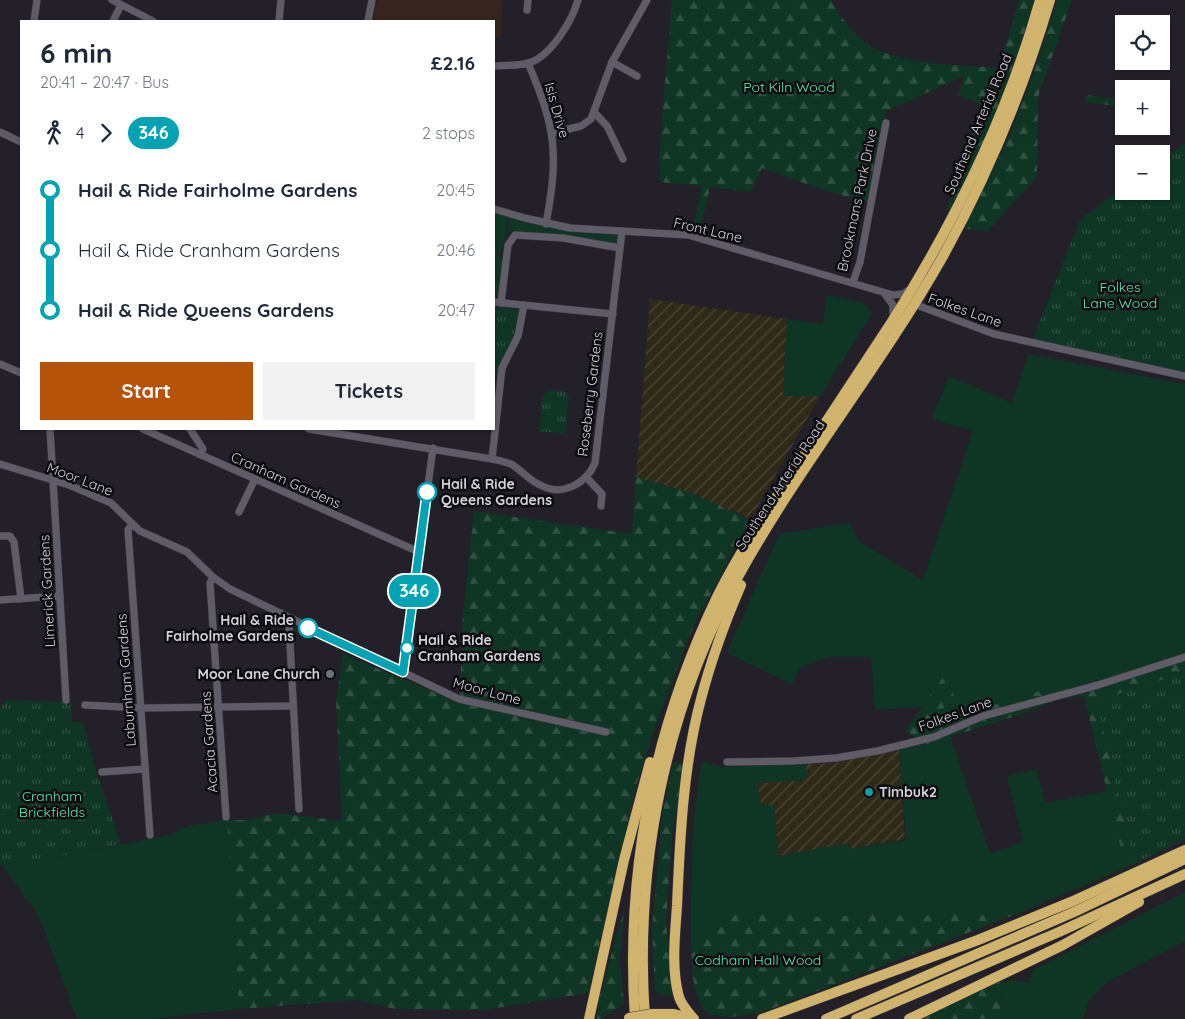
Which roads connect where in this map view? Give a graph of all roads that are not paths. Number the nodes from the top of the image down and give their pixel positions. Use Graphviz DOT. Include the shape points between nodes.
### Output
graph roads {
  1 [pos="37,0"];
  2 [pos="112,0"];
  3 [pos="280,0"];
  4 [pos="372,0"];
  5 [pos="528,0"];
  6 [pos="578,0"];
  7 [pos="647,0"];
  8 [pos="1040,0"];
  9 [pos="1050,0"];
  10 [pos="121,5"];
  11 [pos="526,10"];
  12 [pos="34,20"];
  13 [pos="114,20"];
  14 [pos="151,20"];
  15 [pos="279,20"];
  16 [pos="368,20"];
  17 [pos="612,62"];
  18 [pos="528,63"];
  19 [pos="495,66"];
  20 [pos="637,76"];
  21 [pos="594,112"];
  22 [pos="886,123"];
  23 [pos="0,132"];
  24 [pos="553,133"];
  25 [pos="20,142"];
  26 [pos="623,159"];
  27 [pos="495,208"];
  28 [pos="546,224"];
  29 [pos="622,231"];
  30 [pos="620,248"];
  31 [pos="853,282"];
  32 [pos="916,282"];
  33 [pos="884,292"];
  34 [pos="497,303"];
  35 [pos="914,304"];
  36 [pos="524,305"];
  37 [pos="613,314"];
  38 [pos="892,320"];
  39 [pos="0,364"];
  40 [pos="20,374"];
  41 [pos="1185,376"];
  42 [pos="497,382"];
  43 [pos="495,413"];
  44 [pos="50,430"];
  45 [pos="145,430"];
  46 [pos="191,430"];
  47 [pos="316,430"];
  48 [pos="494,430"];
  49 [pos="433,448"];
  50 [pos="201,455"];
  51 [pos="492,459"];
  52 [pos="0,464"];
  53 [pos="586,477"];
  54 [pos="255,479"];
  55 [pos="53,481"];
  56 [pos="601,506"];
  57 [pos="239,512"];
  58 [pos="132,524"];
  59 [pos="768,527"];
  60 [pos="0,536"];
  61 [pos="419,552"];
  62 [pos="213,577"];
  63 [pos="720,592"];
  64 [pos="60,596"];
  65 [pos="21,599"];
  66 [pos="0,600"];
  67 [pos="291,618"];
  68 [pos="1185,657"];
  69 [pos="403,672"];
  70 [pos="66,700"];
  71 [pos="85,705"];
  72 [pos="293,706"];
  73 [pos="141,708"];
  74 [pos="219,708"];
  75 [pos="606,732"];
  76 [pos="727,762"];
  77 [pos="145,770"];
  78 [pos="102,772"];
  79 [pos="299,809"];
  80 [pos="226,817"];
  81 [pos="150,834"];
  82 [pos="1185,850"];
  83 [pos="1185,859"];
  84 [pos="1185,874"];
  85 [pos="1173,880"];
  86 [pos="648,1016"];
  87 [pos="589,1019"];
  88 [pos="630,1019"];
  89 [pos="693,1019"];
  90 [pos="762,1019"];
  91 [pos="826,1019"];
  92 [pos="856,1019"];
  93 [pos="909,1019"];
  1 -- 12 [label="street"];
  2 -- 10 [label="street"];
  3 -- 15 [label="street"];
  4 -- 16 [label="street"];
  5 -- 11 [label="street"];
  6 -- 18 [label="street" via="573,16 558,39"];
  7 -- 17 [label="street"];
  8 -- 32 [label="highway, Southend Arterial Road" via="1013,86 981,159"];
  9 -- 35 [label="highway, Southend Arterial Road" via="1030,67 994,157"];
  10 -- 13 [label="street"];
  10 -- 14 [label="street"];
  17 -- 20 [label="street"];
  17 -- 21 [label="street"];
  18 -- 19 [label="street"];
  18 -- 24 [label="street, Isis Drive"];
  21 -- 24 [label="street" via="582,126"];
  21 -- 26 [label="street" via="607,126"];
  22 -- 31 [label="street, Brookmans Park Drive" via="860,262"];
  23 -- 25 [label="street"];
  24 -- 28 [label="street, Isis Drive" via="555,167"];
  27 -- 28 [label="street, Front Lane"];
  28 -- 29 [label="street, Front Lane"];
  29 -- 30 [label="street, Roseberry Gardens"];
  29 -- 31 [label="street, Front Lane" via="688,235"];
  30 -- 34 [label="street" via="563,238 515,235 508,245"];
  30 -- 37 [label="street, Roseberry Gardens"];
  31 -- 33 [label="street, Front Lane"];
  32 -- 33 [label="street, Front Lane" via="903,294"];
  32 -- 38 [label="highway, Southend Arterial Road"];
  33 -- 38 [label="street" via="893,305"];
  34 -- 36 [label="street"];
  35 -- 41 [label="street, Folkes Lane" via="994,334"];
  35 -- 59 [label="highway, Southend Arterial Road"];
  36 -- 37 [label="street"];
  36 -- 42 [label="street" via="521,327"];
  37 -- 53 [label="street, Roseberry Gardens" via="595,463"];
  38 -- 63 [label="highway, Southend Arterial Road" via="760,522"];
  39 -- 40 [label="street"];
  42 -- 43 [label="street"];
  44 -- 55 [label="street, Limerick Gardens"];
  45 -- 50 [label="street, Cranham Gardens"];
  46 -- 50 [label="street" via="203,449"];
  47 -- 49 [label="street, Roseberry Gardens"];
  48 -- 51 [label="street"];
  49 -- 51 [label="street, Roseberry Gardens"];
  49 -- 61 [label="street"];
  50 -- 54 [label="street, Cranham Gardens"];
  51 -- 53 [label="street, Roseberry Gardens" via="510,464 538,484 552,489 570,487"];
  52 -- 55 [label="street, Moor Lane"];
  53 -- 56 [label="street" via="602,494"];
  54 -- 57 [label="street"];
  54 -- 61 [label="street, Cranham Gardens"];
  55 -- 58 [label="street, Moor Lane" via="111,503"];
  55 -- 64 [label="street, Limerick Gardens"];
  58 -- 62 [label="street, Moor Lane" via="149,536 187,552"];
  58 -- 73 [label="street, Laburnham Gardens" via="128,530"];
  59 -- 86 [label="highway, Southend Arterial Road" via="740,574 706,643 687,692 665,767 650,844 645,896 642,948"];
  59 -- 89 [label="highway" via="718,644 701,699 689,756 676,947 679,995"];
  60 -- 65 [label="street" via="10,536 14,542"];
  61 -- 69 [label="street"];
  62 -- 67 [label="street, Moor Lane" via="230,589"];
  62 -- 74 [label="street, Acacia Gardens" via="210,582"];
  63 -- 87 [label="highway" via="674,687 643,785"];
  63 -- 88 [label="highway, Southend Arterial Road" via="679,689 650,791 635,904"];
  64 -- 65 [label="street"];
  64 -- 70 [label="street, Limerick Gardens"];
  65 -- 66 [label="street"];
  67 -- 69 [label="street, Moor Lane"];
  67 -- 72 [label="street"];
  68 -- 76 [label="street, Folkes Lane" via="983,716 934,737 876,752 836,758"];
  69 -- 75 [label="street, Moor Lane" via="459,699"];
  71 -- 73 [label="street"];
  72 -- 74 [label="street"];
  72 -- 79 [label="street"];
  73 -- 74 [label="street"];
  73 -- 77 [label="street, Laburnham Gardens"];
  74 -- 80 [label="street, Acacia Gardens"];
  77 -- 78 [label="street"];
  77 -- 81 [label="street, Laburnham Gardens"];
  82 -- 90 [label="highway" via="1072,902 978,940"];
  83 -- 91 [label="highway" via="1083,908"];
  84 -- 85 [label="highway"];
  85 -- 92 [label="highway"];
  85 -- 93 [label="highway" via="1131,908 1063,945"];
  86 -- 88 [label="highway, bridge"];
  86 -- 89 [label="highway" via="674,1014"];
}
